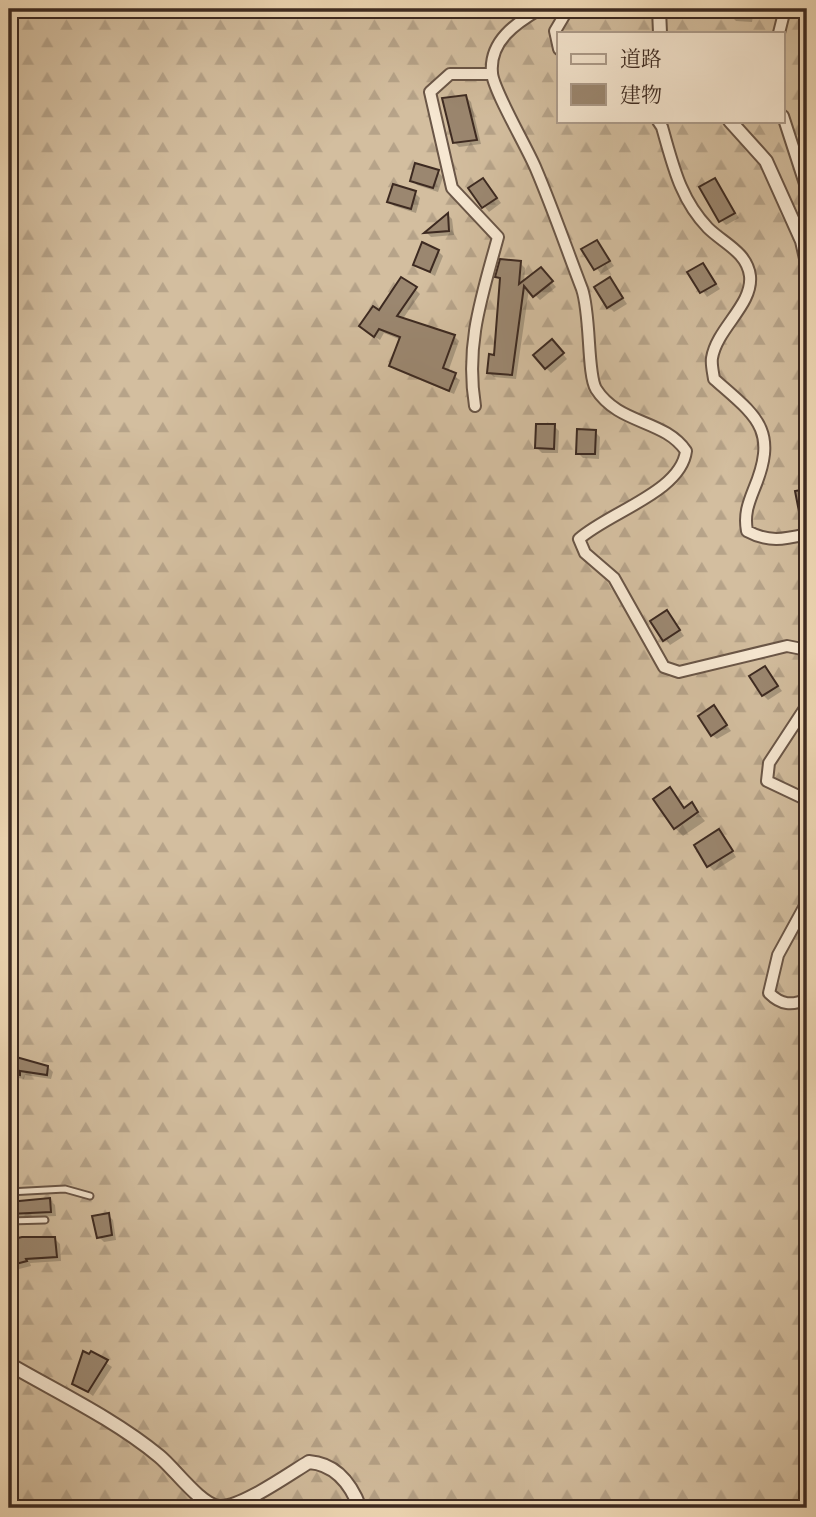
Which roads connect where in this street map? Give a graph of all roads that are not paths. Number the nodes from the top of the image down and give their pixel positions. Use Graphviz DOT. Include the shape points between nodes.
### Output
graph roads {
  1 [pos="540,9"];
  2 [pos="568,9"];
  3 [pos="659,9"];
  4 [pos="785,9"];
  5 [pos="660,32"];
  6 [pos="779,32"];
  7 [pos="557,40"];
  8 [pos="491,74"];
  9 [pos="784,120"];
  10 [pos="659,122"];
  11 [pos="731,122"];
  12 [pos="807,190"];
  13 [pos="805,238"];
  14 [pos="807,263"];
  15 [pos="475,406"];
  16 [pos="807,534"];
  17 [pos="807,650"];
  18 [pos="807,705"];
  19 [pos="807,806"];
  20 [pos="807,902"];
  21 [pos="807,999"];
  22 [pos="9,1192"];
  23 [pos="90,1196"];
  24 [pos="45,1220"];
  25 [pos="9,1221"];
  26 [pos="9,1364"];
  27 [pos="360,1508"];
  1 -- 8 [label="street" via="500,40"];
  2 -- 7 [label="street" via="555,31"];
  3 -- 5 [label="street"];
  4 -- 6 [label="street"];
  8 -- 15 [label="street" via="450,74 430,92 452,188 498,237 472,335"];
  8 -- 17 [label="street" via="536,170 588,307 594,385 605,401 628,418 669,434 686,451 684,464 670,481 579,539 585,553 614,578 664,667 679,672 787,646"];
  9 -- 12 [label="street"];
  10 -- 16 [label="street" via="681,192 704,224 739,252 750,274 749,291 712,358 714,379 754,414 767,448 748,504 747,531 762,539 779,540"];
  11 -- 13 [label="street" via="766,161"];
  13 -- 14 [label="street"];
  18 -- 19 [label="street" via="769,763 767,781 805,799"];
  20 -- 21 [label="street" via="778,955 769,993 789,1004"];
  22 -- 23 [label="lane" via="65,1189"];
  24 -- 25 [label="lane"];
  26 -- 27 [label="street" via="131,1435 218,1507 234,1505 309,1462 334,1469 354,1492"];
}
